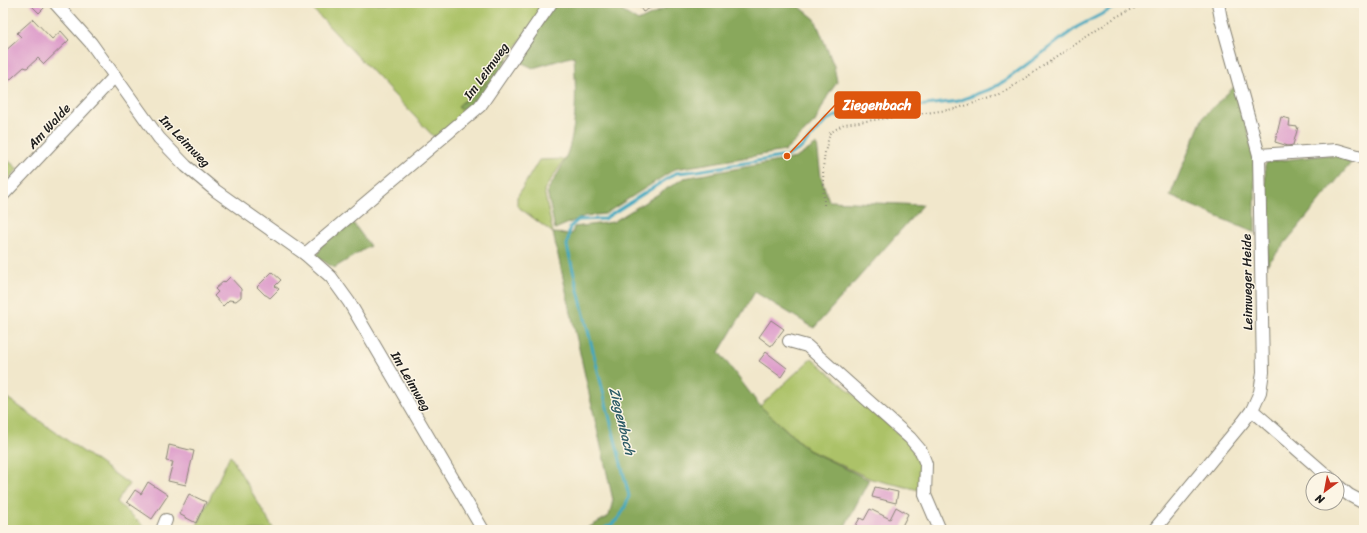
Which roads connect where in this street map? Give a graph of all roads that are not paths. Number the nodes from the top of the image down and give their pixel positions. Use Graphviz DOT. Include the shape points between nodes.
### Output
graph roads {
  1 [pos="55,3"];
  2 [pos="551,3"];
  3 [pos="1218,3"];
  4 [pos="115,76"];
  5 [pos="1259,155"];
  6 [pos="1364,159"];
  7 [pos="3,195"];
  8 [pos="304,254"];
  9 [pos="789,341"];
  10 [pos="1252,410"];
  11 [pos="1322,471"];
  12 [pos="1345,492"];
  13 [pos="1364,503"];
  14 [pos="483,530"];
  15 [pos="940,530"];
  16 [pos="1154,530"];
  1 -- 4 [label="street, Im Leimweg" via="91,43"];
  2 -- 8 [label="street, Im Leimweg" via="480,106"];
  3 -- 5 [label="street, Leimweger Heide" via="1220,19"];
  4 -- 7 [label="street, Am Walde"];
  4 -- 8 [label="street, Im Leimweg" via="159,138 186,166 216,191"];
  5 -- 6 [label="street" via="1337,150"];
  5 -- 10 [label="street, Leimweger Heide" via="1263,372 1260,392"];
  8 -- 14 [label="street, Im Leimweg" via="330,277 349,302"];
  9 -- 15 [label="street" via="807,346 910,438 921,451 926,464 925,495"];
  10 -- 11 [label="street"];
  10 -- 16 [label="street, Leimweger Heide"];
  12 -- 13 [label="street"];
}
